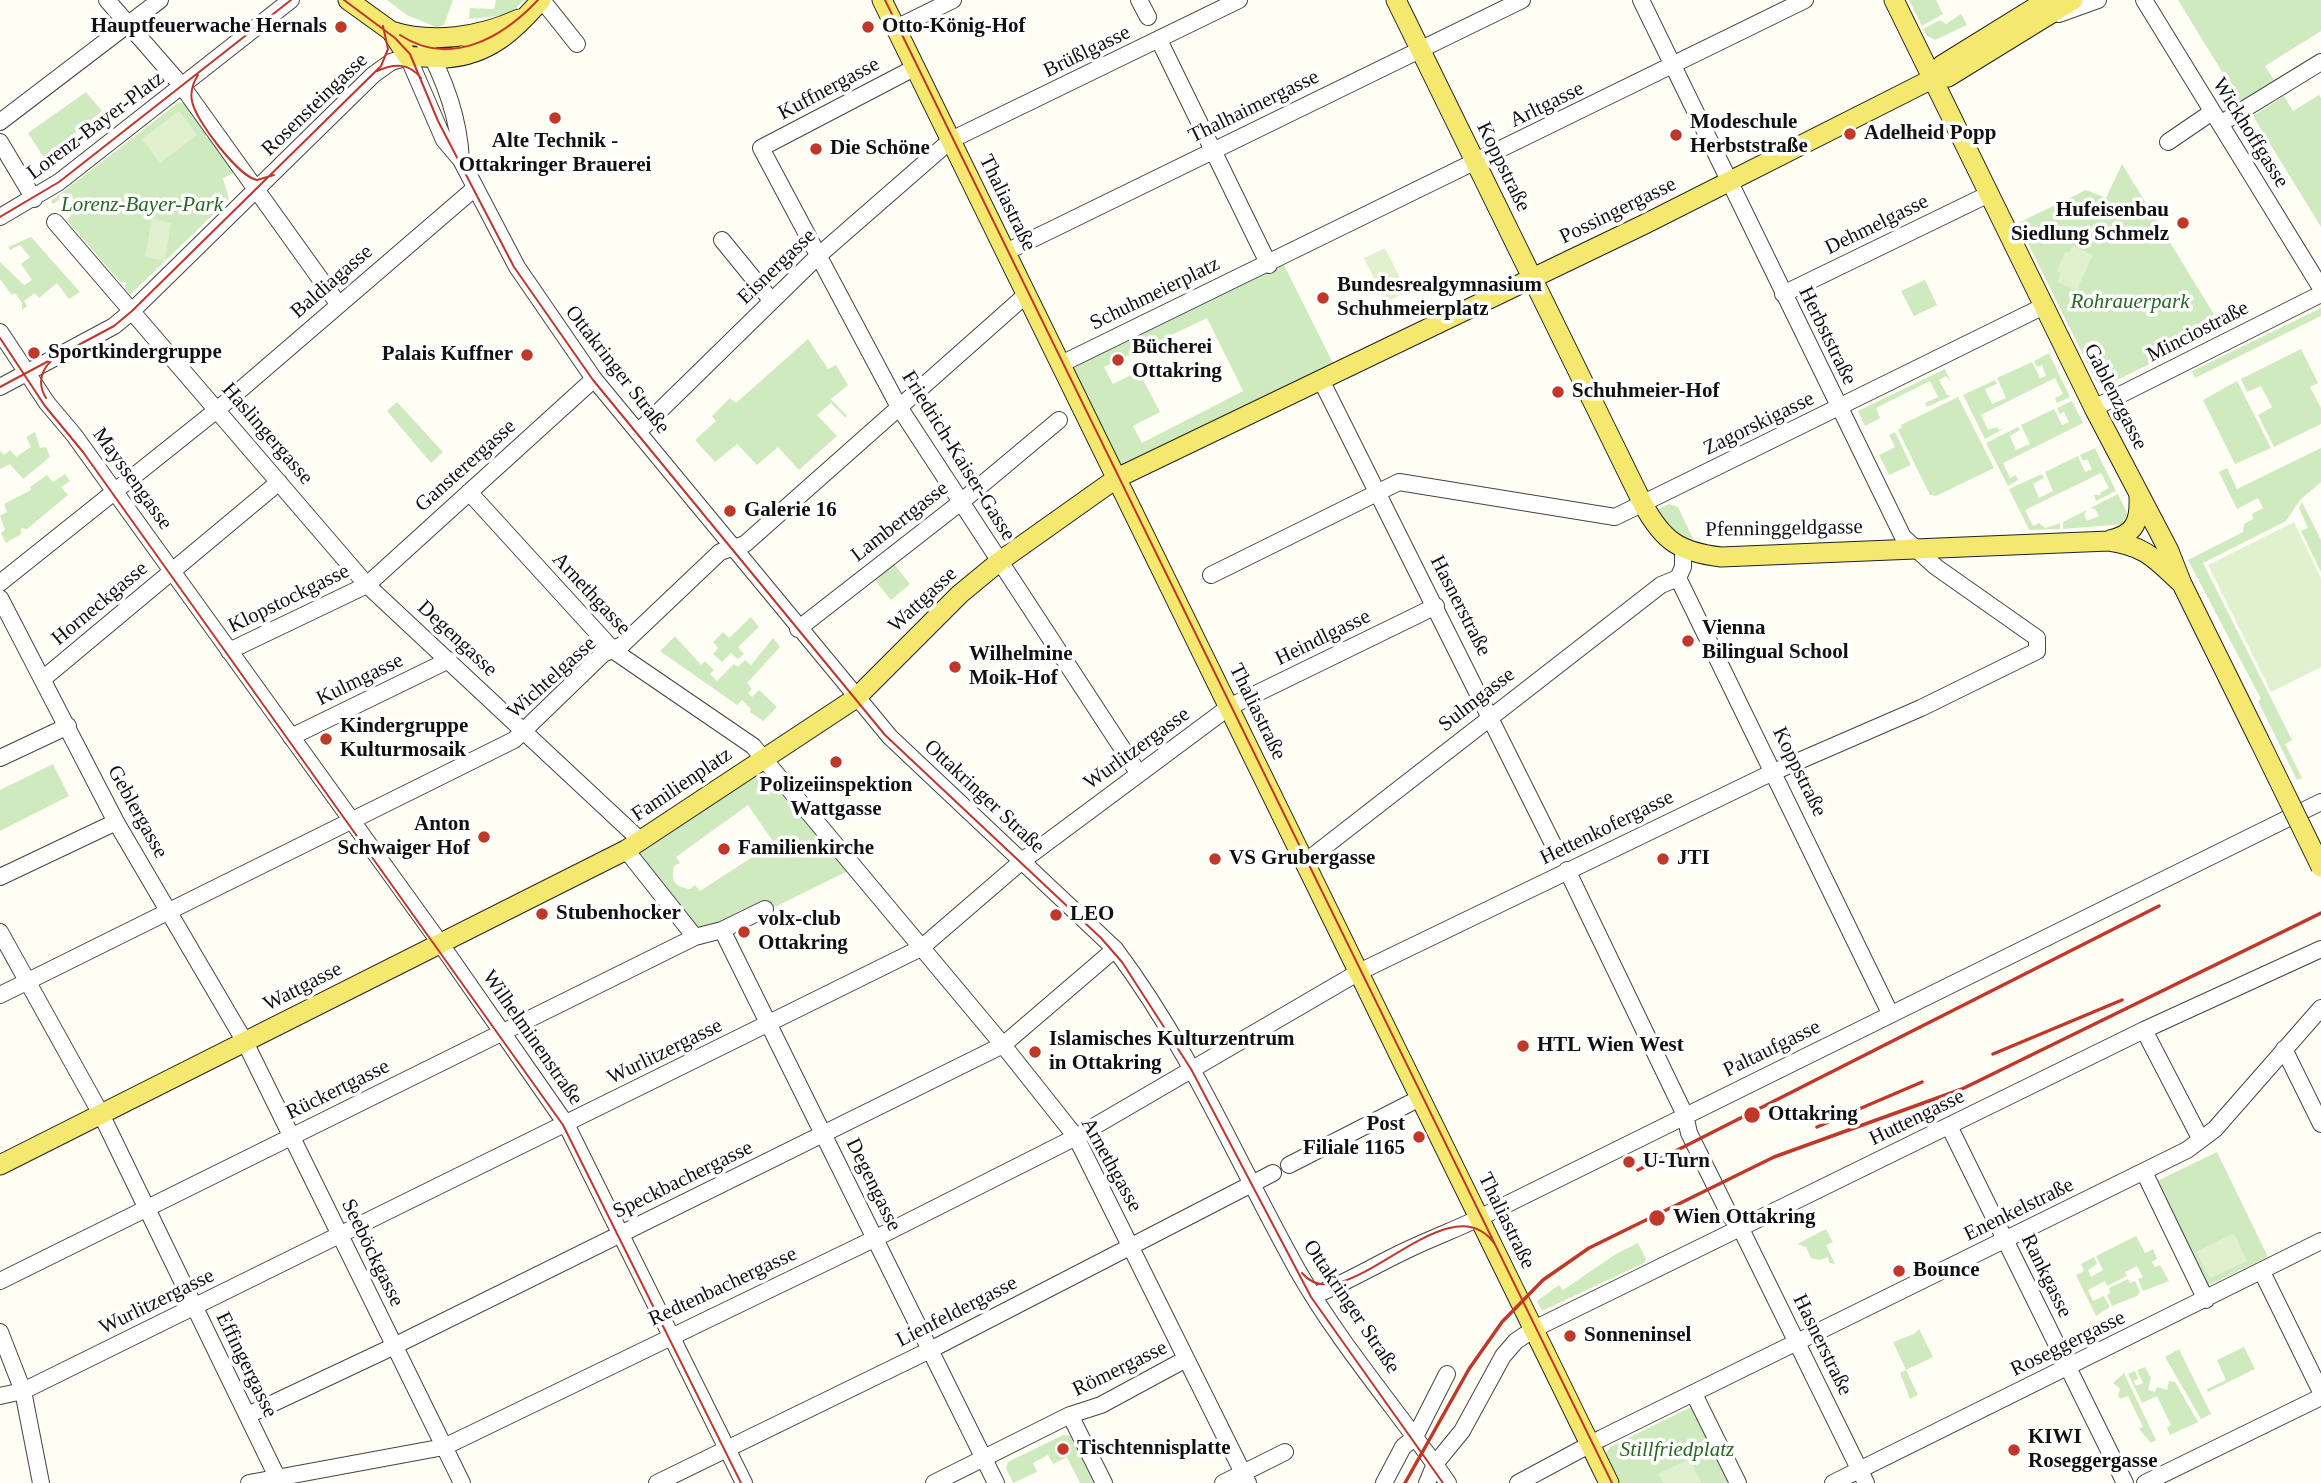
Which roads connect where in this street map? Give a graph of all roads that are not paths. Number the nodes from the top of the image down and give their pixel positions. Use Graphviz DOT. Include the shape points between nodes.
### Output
graph roads {
  1 [pos="107,0"];
  2 [pos="160,0"];
  3 [pos="291,0"];
  4 [pos="882,0"];
  5 [pos="953,0"];
  6 [pos="1139,0"];
  7 [pos="1240,0"];
  8 [pos="1396,0"];
  9 [pos="1522,0"];
  10 [pos="1641,0"];
  11 [pos="1805,0"];
  12 [pos="1894,0"];
  13 [pos="2073,0"];
  14 [pos="2098,0"];
  15 [pos="2144,0"];
  16 [pos="355,3"];
  17 [pos="537,5"];
  18 [pos="2045,9"];
  19 [pos="1148,18"];
  20 [pos="129,24"];
  21 [pos="896,27"];
  22 [pos="391,31"];
  23 [pos="422,38"];
  24 [pos="1159,40"];
  25 [pos="577,44"];
  26 [pos="1420,50"];
  27 [pos="408,57"];
  28 [pos="433,58"];
  29 [pos="2321,62"];
  30 [pos="1671,67"];
  31 [pos="916,68"];
  32 [pos="1932,79"];
  33 [pos="182,86"];
  34 [pos="2216,118"];
  35 [pos="0,122"];
  36 [pos="951,140"];
  37 [pos="0,142"];
  38 [pos="2168,142"];
  39 [pos="761,148"];
  40 [pos="1213,150"];
  41 [pos="461,160"];
  42 [pos="1476,163"];
  43 [pos="1727,181"];
  44 [pos="475,188"];
  45 [pos="257,191"];
  46 [pos="1989,194"];
  47 [pos="34,199"];
  48 [pos="0,217"];
  49 [pos="55,222"];
  50 [pos="722,240"];
  51 [pos="1006,252"];
  52 [pos="818,256"];
  53 [pos="1269,265"];
  54 [pos="1532,278"];
  55 [pos="2321,288"];
  56 [pos="1783,294"];
  57 [pos="2321,294"];
  58 [pos="1027,295"];
  59 [pos="771,300"];
  60 [pos="339,305"];
  61 [pos="2044,306"];
  62 [pos="132,312"];
  63 [pos="0,332"];
  64 [pos="1061,364"];
  65 [pos="29,372"];
  66 [pos="594,379"];
  67 [pos="1322,382"];
  68 [pos="0,387"];
  69 [pos="899,407"];
  70 [pos="1839,408"];
  71 [pos="2094,408"];
  72 [pos="218,409"];
  73 [pos="1059,420"];
  74 [pos="638,432"];
  75 [pos="1117,478"];
  76 [pos="279,481"];
  77 [pos="115,492"];
  78 [pos="469,492"];
  79 [pos="1380,492"];
  80 [pos="2139,494"];
  81 [pos="961,502"];
  82 [pos="1643,504"];
  83 [pos="2109,541"];
  84 [pos="732,547"];
  85 [pos="1911,548"];
  86 [pos="1683,549"];
  87 [pos="1000,561"];
  88 [pos="171,570"];
  89 [pos="1212,575"];
  90 [pos="1678,578"];
  91 [pos="0,583"];
  92 [pos="2182,584"];
  93 [pos="367,585"];
  94 [pos="0,598"];
  95 [pos="1436,606"];
  96 [pos="798,629"];
  97 [pos="2037,638"];
  98 [pos="229,651"];
  99 [pos="614,651"];
  100 [pos="449,660"];
  101 [pos="44,678"];
  102 [pos="856,698"];
  103 [pos="1229,707"];
  104 [pos="1491,715"];
  105 [pos="68,726"];
  106 [pos="524,730"];
  107 [pos="291,737"];
  108 [pos="0,758"];
  109 [pos="763,758"];
  110 [pos="1774,772"];
  111 [pos="1139,774"];
  112 [pos="2321,802"];
  113 [pos="351,820"];
  114 [pos="117,822"];
  115 [pos="633,845"];
  116 [pos="1556,850"];
  117 [pos="1022,861"];
  118 [pos="1305,862"];
  119 [pos="2321,867"];
  120 [pos="857,869"];
  121 [pos="1567,870"];
  122 [pos="0,877"];
  123 [pos="765,909"];
  124 [pos="169,911"];
  125 [pos="722,930"];
  126 [pos="0,932"];
  127 [pos="695,937"];
  128 [pos="440,943"];
  129 [pos="921,948"];
  130 [pos="2321,948"];
  131 [pos="1115,949"];
  132 [pos="1359,972"];
  133 [pos="28,982"];
  134 [pos="0,995"];
  135 [pos="2321,1008"];
  136 [pos="1890,1013"];
  137 [pos="769,1024"];
  138 [pos="2144,1030"];
  139 [pos="503,1033"];
  140 [pos="245,1042"];
  141 [pos="1003,1045"];
  142 [pos="2284,1049"];
  143 [pos="1193,1067"];
  144 [pos="1420,1098"];
  145 [pos="101,1114"];
  146 [pos="1685,1115"];
  147 [pos="566,1124"];
  148 [pos="2321,1124"];
  149 [pos="1949,1126"];
  150 [pos="824,1134"];
  151 [pos="291,1136"];
  152 [pos="1076,1137"];
  153 [pos="2200,1138"];
  154 [pos="0,1165"];
  155 [pos="1289,1165"];
  156 [pos="2144,1172"];
  157 [pos="1273,1173"];
  158 [pos="1253,1184"];
  159 [pos="148,1210"];
  160 [pos="1479,1218"];
  161 [pos="1740,1227"];
  162 [pos="621,1234"];
  163 [pos="339,1236"];
  164 [pos="876,1238"];
  165 [pos="2005,1240"];
  166 [pos="2321,1241"];
  167 [pos="1132,1248"];
  168 [pos="2262,1272"];
  169 [pos="0,1281"];
  170 [pos="1313,1296"];
  171 [pos="2206,1300"];
  172 [pos="195,1307"];
  173 [pos="1534,1329"];
  174 [pos="0,1332"];
  175 [pos="671,1335"];
  176 [pos="1798,1342"];
  177 [pos="394,1346"];
  178 [pos="930,1350"];
  179 [pos="1186,1359"];
  180 [pos="2068,1367"];
  181 [pos="1447,1374"];
  182 [pos="23,1391"];
  183 [pos="2321,1392"];
  184 [pos="1694,1394"];
  185 [pos="0,1396"];
  186 [pos="2321,1397"];
  187 [pos="248,1415"];
  188 [pos="1070,1415"];
  189 [pos="1414,1439"];
  190 [pos="1590,1445"];
  191 [pos="444,1447"];
  192 [pos="727,1448"];
  193 [pos="1285,1452"];
  194 [pos="984,1458"];
  195 [pos="1435,1464"];
  196 [pos="1863,1476"];
  197 [pos="1245,1478"];
  198 [pos="279,1480"];
  199 [pos="41,1483"];
  200 [pos="249,1483"];
  201 [pos="462,1483"];
  202 [pos="657,1483"];
  203 [pos="744,1483"];
  204 [pos="934,1483"];
  205 [pos="996,1483"];
  206 [pos="1104,1483"];
  207 [pos="1223,1483"];
  208 [pos="1384,1483"];
  209 [pos="1427,1483"];
  210 [pos="1448,1483"];
  211 [pos="1518,1483"];
  212 [pos="1609,1483"];
  213 [pos="1738,1483"];
  214 [pos="1833,1483"];
  215 [pos="2125,1483"];
  216 [pos="2145,1483"];
  1 -- 20 [label="street"];
  2 -- 20 [label="street"];
  3 -- 33 [label="street"];
  4 -- 21 [label="main road, Thaliastraße"];
  5 -- 21 [label="street"];
  6 -- 19 [label="street"];
  7 -- 24 [label="street, Brüßlgasse"];
  8 -- 26 [label="main road, Koppstraße"];
  9 -- 26 [label="street, Thalhaimergasse"];
  10 -- 30 [label="street, Herbststraße"];
  11 -- 30 [label="street, Arltgasse"];
  12 -- 32 [label="main road, Gablenzgasse"];
  13 -- 18 [label="main road, Possingergasse"];
  14 -- 18 [label="street"];
  15 -- 34 [label="street, Wickhoffgasse"];
  16 -- 22 [label="main road"];
  17 -- 23 [label="main road" via="485,30"];
  17 -- 25 [label="street"];
  17 -- 28 [label="main road" via="491,47 458,57"];
  18 -- 32 [label="main road, Possingergasse" via="1948,77"];
  20 -- 33 [label="street"];
  20 -- 35 [label="street"];
  21 -- 31 [label="main road, Thaliastraße"];
  22 -- 23 [label="main road"];
  22 -- 27 [label="main road"];
  23 -- 28 [label="street, Ottakringer Straße"];
  24 -- 36 [label="street, Brüßlgasse"];
  24 -- 40 [label="street"];
  26 -- 40 [label="street, Thalhaimergasse"];
  26 -- 42 [label="main road, Koppstraße"];
  27 -- 28 [label="main road"];
  27 -- 41 [label="street, Ottakringer Straße" via="444,140"];
  27 -- 45 [label="street, Rosensteingasse" via="373,75"];
  28 -- 41 [label="street, Ottakringer Straße" via="454,117"];
  29 -- 34 [label="street"];
  30 -- 42 [label="street, Arltgasse"];
  30 -- 43 [label="street, Herbststraße"];
  31 -- 36 [label="main road, Thaliastraße"];
  31 -- 39 [label="street, Kuffnergasse"];
  32 -- 43 [label="main road, Possingergasse"];
  32 -- 46 [label="main road, Gablenzgasse"];
  33 -- 45 [label="street, Lorenz-Bayer-Platz"];
  33 -- 47 [label="street, Lorenz-Bayer-Platz"];
  34 -- 38 [label="street"];
  34 -- 55 [label="street, Wickhoffgasse"];
  36 -- 51 [label="main road, Thaliastraße"];
  36 -- 52 [label="street, Eisnergasse"];
  37 -- 47 [label="street"];
  39 -- 52 [label="street, Friedrich-Kaiser-Gasse"];
  40 -- 51 [label="street, Thalhaimergasse"];
  40 -- 53 [label="street"];
  41 -- 44 [label="street, Ottakringer Straße"];
  42 -- 53 [label="street, Arltgasse"];
  42 -- 54 [label="main road, Koppstraße"];
  43 -- 54 [label="main road, Possingergasse"];
  43 -- 56 [label="street, Herbststraße"];
  44 -- 60 [label="street, Baldiagasse"];
  44 -- 66 [label="street, Ottakringer Straße" via="517,267"];
  45 -- 60 [label="street"];
  45 -- 62 [label="street"];
  46 -- 56 [label="street, Dehmelgasse"];
  46 -- 61 [label="main road, Gablenzgasse"];
  47 -- 48 [label="street, Lorenz-Bayer-Platz"];
  49 -- 62 [label="street"];
  50 -- 59 [label="street"];
  51 -- 58 [label="main road, Thaliastraße"];
  52 -- 59 [label="street, Eisnergasse"];
  52 -- 69 [label="street, Friedrich-Kaiser-Gasse"];
  53 -- 64 [label="street, Schuhmeierplatz"];
  54 -- 67 [label="main road, Possingergasse"];
  54 -- 82 [label="main road, Koppstraße"];
  56 -- 70 [label="street, Herbststraße"];
  57 -- 71 [label="street, Minciostraße"];
  58 -- 64 [label="main road, Thaliastraße"];
  58 -- 69 [label="street, Wichtelgasse"];
  59 -- 74 [label="street, Eisnergasse"];
  60 -- 72 [label="street, Baldiagasse"];
  61 -- 70 [label="street, Zagorskigasse"];
  61 -- 71 [label="main road, Gablenzgasse"];
  62 -- 65 [label="street"];
  62 -- 72 [label="street, Haslingergasse"];
  63 -- 65 [label="street, Mayssengasse"];
  64 -- 75 [label="main road, Thaliastraße"];
  65 -- 68 [label="street"];
  65 -- 77 [label="street, Mayssengasse"];
  66 -- 74 [label="street, Ottakringer Straße"];
  66 -- 78 [label="street, Gansterergasse"];
  67 -- 75 [label="main road"];
  67 -- 79 [label="street, Hasnerstraße"];
  69 -- 81 [label="street, Friedrich-Kaiser-Gasse"];
  69 -- 84 [label="street, Wichtelgasse" via="745,544"];
  70 -- 82 [label="street, Zagorskigasse"];
  70 -- 85 [label="street, Herbststraße"];
  71 -- 80 [label="main road, Gablenzgasse"];
  72 -- 76 [label="street, Haslingergasse"];
  72 -- 77 [label="street, Baldiagasse"];
  73 -- 81 [label="street, Lambertgasse"];
  74 -- 84 [label="street, Ottakringer Straße"];
  75 -- 87 [label="main road, Wattgasse"];
  75 -- 103 [label="main road, Thaliastraße"];
  76 -- 88 [label="street, Horneckgasse"];
  76 -- 93 [label="street, Haslingergasse"];
  77 -- 88 [label="street, Mayssengasse"];
  77 -- 91 [label="street, Baldiagasse"];
  78 -- 93 [label="street, Gansterergasse"];
  78 -- 99 [label="street, Arnethgasse"];
  79 -- 82 [label="street" via="1399,482 1604,517"];
  79 -- 89 [label="street"];
  79 -- 95 [label="street, Hasnerstraße"];
  80 -- 83 [label="main road" via="2137,525 2127,535"];
  80 -- 92 [label="main road, Gablenzgasse"];
  81 -- 87 [label="street, Friedrich-Kaiser-Gasse"];
  81 -- 96 [label="street, Lambertgasse"];
  82 -- 86 [label="main road, Pfenninggeldgasse" via="1655,525"];
  83 -- 85 [label="main road, Pfenninggeldgasse"];
  83 -- 92 [label="main road, Pfenninggeldgasse" via="2136,545"];
  84 -- 96 [label="street, Ottakringer Straße"];
  84 -- 99 [label="street, Wichtelgasse" via="720,552"];
  85 -- 86 [label="main road, Pfenninggeldgasse" via="1721,557"];
  85 -- 97 [label="street, Herbststraße"];
  86 -- 90 [label="street"];
  87 -- 102 [label="main road, Wattgasse" via="920,632"];
  87 -- 111 [label="street, Friedrich-Kaiser-Gasse"];
  88 -- 98 [label="street, Mayssengasse"];
  88 -- 101 [label="street, Horneckgasse"];
  90 -- 104 [label="street, Sulmgasse" via="1661,585"];
  90 -- 110 [label="street, Koppstraße"];
  92 -- 119 [label="main road, Gablenzgasse, bridge"];
  93 -- 98 [label="street, Klopstockgasse"];
  93 -- 100 [label="street, Degengasse"];
  94 -- 101 [label="street, Geblergasse"];
  95 -- 103 [label="street, Heindlgasse"];
  95 -- 104 [label="street, Hasnerstraße"];
  96 -- 102 [label="street, Ottakringer Straße"];
  97 -- 110 [label="street, Hettenkofergasse" via="2037,651 2009,666"];
  98 -- 107 [label="street, Wilhelminenstraße"];
  99 -- 106 [label="street, Wichtelgasse" via="603,654"];
  99 -- 109 [label="street, Arnethgasse" via="753,746"];
  100 -- 106 [label="street, Degengasse"];
  100 -- 107 [label="street, Kulmgasse"];
  101 -- 105 [label="street, Geblergasse"];
  102 -- 109 [label="main road, Wattgasse"];
  102 -- 117 [label="street, Ottakringer Straße" via="937,785"];
  103 -- 111 [label="street, Wurlitzergasse"];
  103 -- 118 [label="main road, Thaliastraße"];
  104 -- 116 [label="street, Hasnerstraße"];
  104 -- 118 [label="street, Sulmgasse"];
  105 -- 108 [label="street"];
  105 -- 114 [label="street, Geblergasse"];
  106 -- 113 [label="street, Wichtelgasse" via="513,740"];
  106 -- 115 [label="street, Degengasse"];
  107 -- 113 [label="street, Wilhelminenstraße"];
  109 -- 115 [label="main road, Familienplatz"];
  109 -- 120 [label="street, Familienplatz"];
  110 -- 121 [label="street, Hettenkofergasse"];
  110 -- 136 [label="street, Koppstraße"];
  111 -- 117 [label="street, Wurlitzergasse"];
  112 -- 136 [label="street, Paltaufgasse"];
  113 -- 124 [label="street, Wichtelgasse"];
  113 -- 128 [label="street, Wilhelminenstraße"];
  114 -- 122 [label="street"];
  114 -- 124 [label="street, Geblergasse"];
  115 -- 127 [label="street, Familienplatz"];
  115 -- 128 [label="main road, Wattgasse"];
  117 -- 129 [label="street, Wurlitzergasse"];
  117 -- 131 [label="street, Ottakringer Straße"];
  118 -- 132 [label="main road, Thaliastraße"];
  120 -- 129 [label="street, Arnethgasse"];
  121 -- 132 [label="street, Hettenkofergasse"];
  121 -- 146 [label="street, Hasnerstraße"];
  123 -- 125 [label="street"];
  124 -- 133 [label="street, Wichtelgasse"];
  124 -- 140 [label="street, Geblergasse"];
  125 -- 127 [label="street"];
  125 -- 137 [label="street, Degengasse"];
  126 -- 133 [label="street, Effingergasse"];
  127 -- 139 [label="street, Rückertgasse"];
  128 -- 139 [label="street, Wilhelminenstraße"];
  128 -- 140 [label="main road, Wattgasse"];
  129 -- 137 [label="street, Wurlitzergasse"];
  129 -- 141 [label="street, Arnethgasse"];
  130 -- 138 [label="street, Huttengasse"];
  131 -- 141 [label="street, Speckbachergasse"];
  131 -- 143 [label="street, Ottakringer Straße"];
  132 -- 143 [label="street, Hettenkofergasse"];
  132 -- 144 [label="main road, Thaliastraße"];
  133 -- 134 [label="street, Wichtelgasse"];
  133 -- 145 [label="street, Effingergasse"];
  135 -- 142 [label="street, Enenkelstraße"];
  136 -- 146 [label="street, Paltaufgasse"];
  137 -- 147 [label="street, Wurlitzergasse"];
  137 -- 150 [label="street, Degengasse"];
  138 -- 149 [label="street, Huttengasse"];
  138 -- 153 [label="street"];
  139 -- 147 [label="street, Wilhelminenstraße"];
  139 -- 151 [label="street, Rückertgasse"];
  140 -- 145 [label="main road, Wattgasse"];
  140 -- 151 [label="street, Seeböckgasse"];
  141 -- 150 [label="street, Speckbachergasse"];
  141 -- 152 [label="street, Arnethgasse"];
  142 -- 148 [label="street"];
  142 -- 153 [label="street, Enenkelstraße" via="2215,1129"];
  143 -- 152 [label="street, Redtenbachergasse"];
  143 -- 158 [label="street, Ottakringer Straße"];
  144 -- 155 [label="street"];
  144 -- 160 [label="main road, Thaliastraße"];
  145 -- 154 [label="main road, Wattgasse"];
  145 -- 159 [label="street, Effingergasse"];
  146 -- 160 [label="street, Paltaufgasse"];
  146 -- 161 [label="street, Hasnerstraße" via="1689,1133 1730,1216"];
  147 -- 162 [label="street, Wilhelminenstraße"];
  147 -- 163 [label="street, Wurlitzergasse"];
  149 -- 161 [label="street, Huttengasse"];
  149 -- 165 [label="street, Rankgasse"];
  150 -- 162 [label="street, Speckbachergasse"];
  150 -- 164 [label="street, Degengasse"];
  151 -- 159 [label="street, Rückertgasse"];
  151 -- 163 [label="street, Seeböckgasse"];
  152 -- 164 [label="street, Redtenbachergasse"];
  152 -- 167 [label="street, Arnethgasse"];
  153 -- 156 [label="street, Enenkelstraße" via="2187,1150"];
  156 -- 165 [label="street, Enenkelstraße"];
  156 -- 171 [label="street"];
  157 -- 158 [label="street, Lienfeldergasse"];
  158 -- 167 [label="street, Lienfeldergasse"];
  158 -- 170 [label="street, Ottakringer Straße"];
  159 -- 169 [label="street, Rückertgasse"];
  159 -- 172 [label="street, Effingergasse"];
  160 -- 170 [label="street, Paltaufgasse"];
  160 -- 173 [label="main road, Thaliastraße"];
  161 -- 173 [label="street, Huttengasse"];
  161 -- 176 [label="street, Hasnerstraße"];
  162 -- 175 [label="street, Wilhelminenstraße"];
  162 -- 177 [label="street, Speckbachergasse"];
  163 -- 172 [label="street, Wurlitzergasse"];
  163 -- 177 [label="street, Seeböckgasse"];
  164 -- 175 [label="street, Redtenbachergasse"];
  164 -- 178 [label="street, Degengasse"];
  165 -- 176 [label="street, Enenkelstraße"];
  165 -- 180 [label="street, Rankgasse"];
  166 -- 168 [label="street, Roseggergasse"];
  167 -- 178 [label="street, Lienfeldergasse"];
  167 -- 179 [label="street, Arnethgasse"];
  168 -- 171 [label="street, Roseggergasse"];
  168 -- 183 [label="street"];
  170 -- 189 [label="street, Ottakringer Straße"];
  171 -- 180 [label="street, Roseggergasse"];
  172 -- 182 [label="street, Wurlitzergasse"];
  172 -- 187 [label="street, Effingergasse"];
  173 -- 190 [label="main road, Thaliastraße"];
  173 -- 195 [label="street, Huttengasse" via="1509,1348 1462,1431"];
  174 -- 182 [label="street"];
  175 -- 191 [label="street, Redtenbachergasse"];
  175 -- 192 [label="street, Wilhelminenstraße"];
  176 -- 184 [label="street, Enenkelstraße"];
  176 -- 196 [label="street, Hasnerstraße"];
  177 -- 187 [label="street, Speckbachergasse"];
  177 -- 191 [label="street, Seeböckgasse"];
  178 -- 192 [label="street, Lienfeldergasse"];
  178 -- 194 [label="street, Degengasse"];
  179 -- 188 [label="street, Römergasse" via="1101,1405"];
  179 -- 197 [label="street, Arnethgasse"];
  180 -- 196 [label="street, Roseggergasse"];
  180 -- 215 [label="street, Rankgasse"];
  181 -- 189 [label="street"];
  182 -- 185 [label="street, Wurlitzergasse"];
  182 -- 199 [label="street"];
  184 -- 190 [label="street"];
  184 -- 213 [label="street"];
  186 -- 216 [label="street"];
  187 -- 198 [label="street, Effingergasse"];
  188 -- 194 [label="street, Römergasse"];
  188 -- 206 [label="street"];
  189 -- 195 [label="street, Ottakringer Straße"];
  189 -- 208 [label="street" via="1403,1447"];
  190 -- 211 [label="street"];
  190 -- 212 [label="main road"];
  191 -- 198 [label="street, Redtenbachergasse"];
  191 -- 201 [label="street, Seeböckgasse"];
  192 -- 202 [label="street, Lienfeldergasse"];
  192 -- 203 [label="street, Wilhelminenstraße"];
  193 -- 197 [label="street"];
  194 -- 204 [label="street"];
  194 -- 205 [label="street, Degengasse"];
  195 -- 209 [label="street, Huttengasse"];
  195 -- 210 [label="street, Ottakringer Straße"];
  196 -- 214 [label="street, Roseggergasse"];
  197 -- 207 [label="street"];
  198 -- 200 [label="street, Redtenbachergasse"];
}
